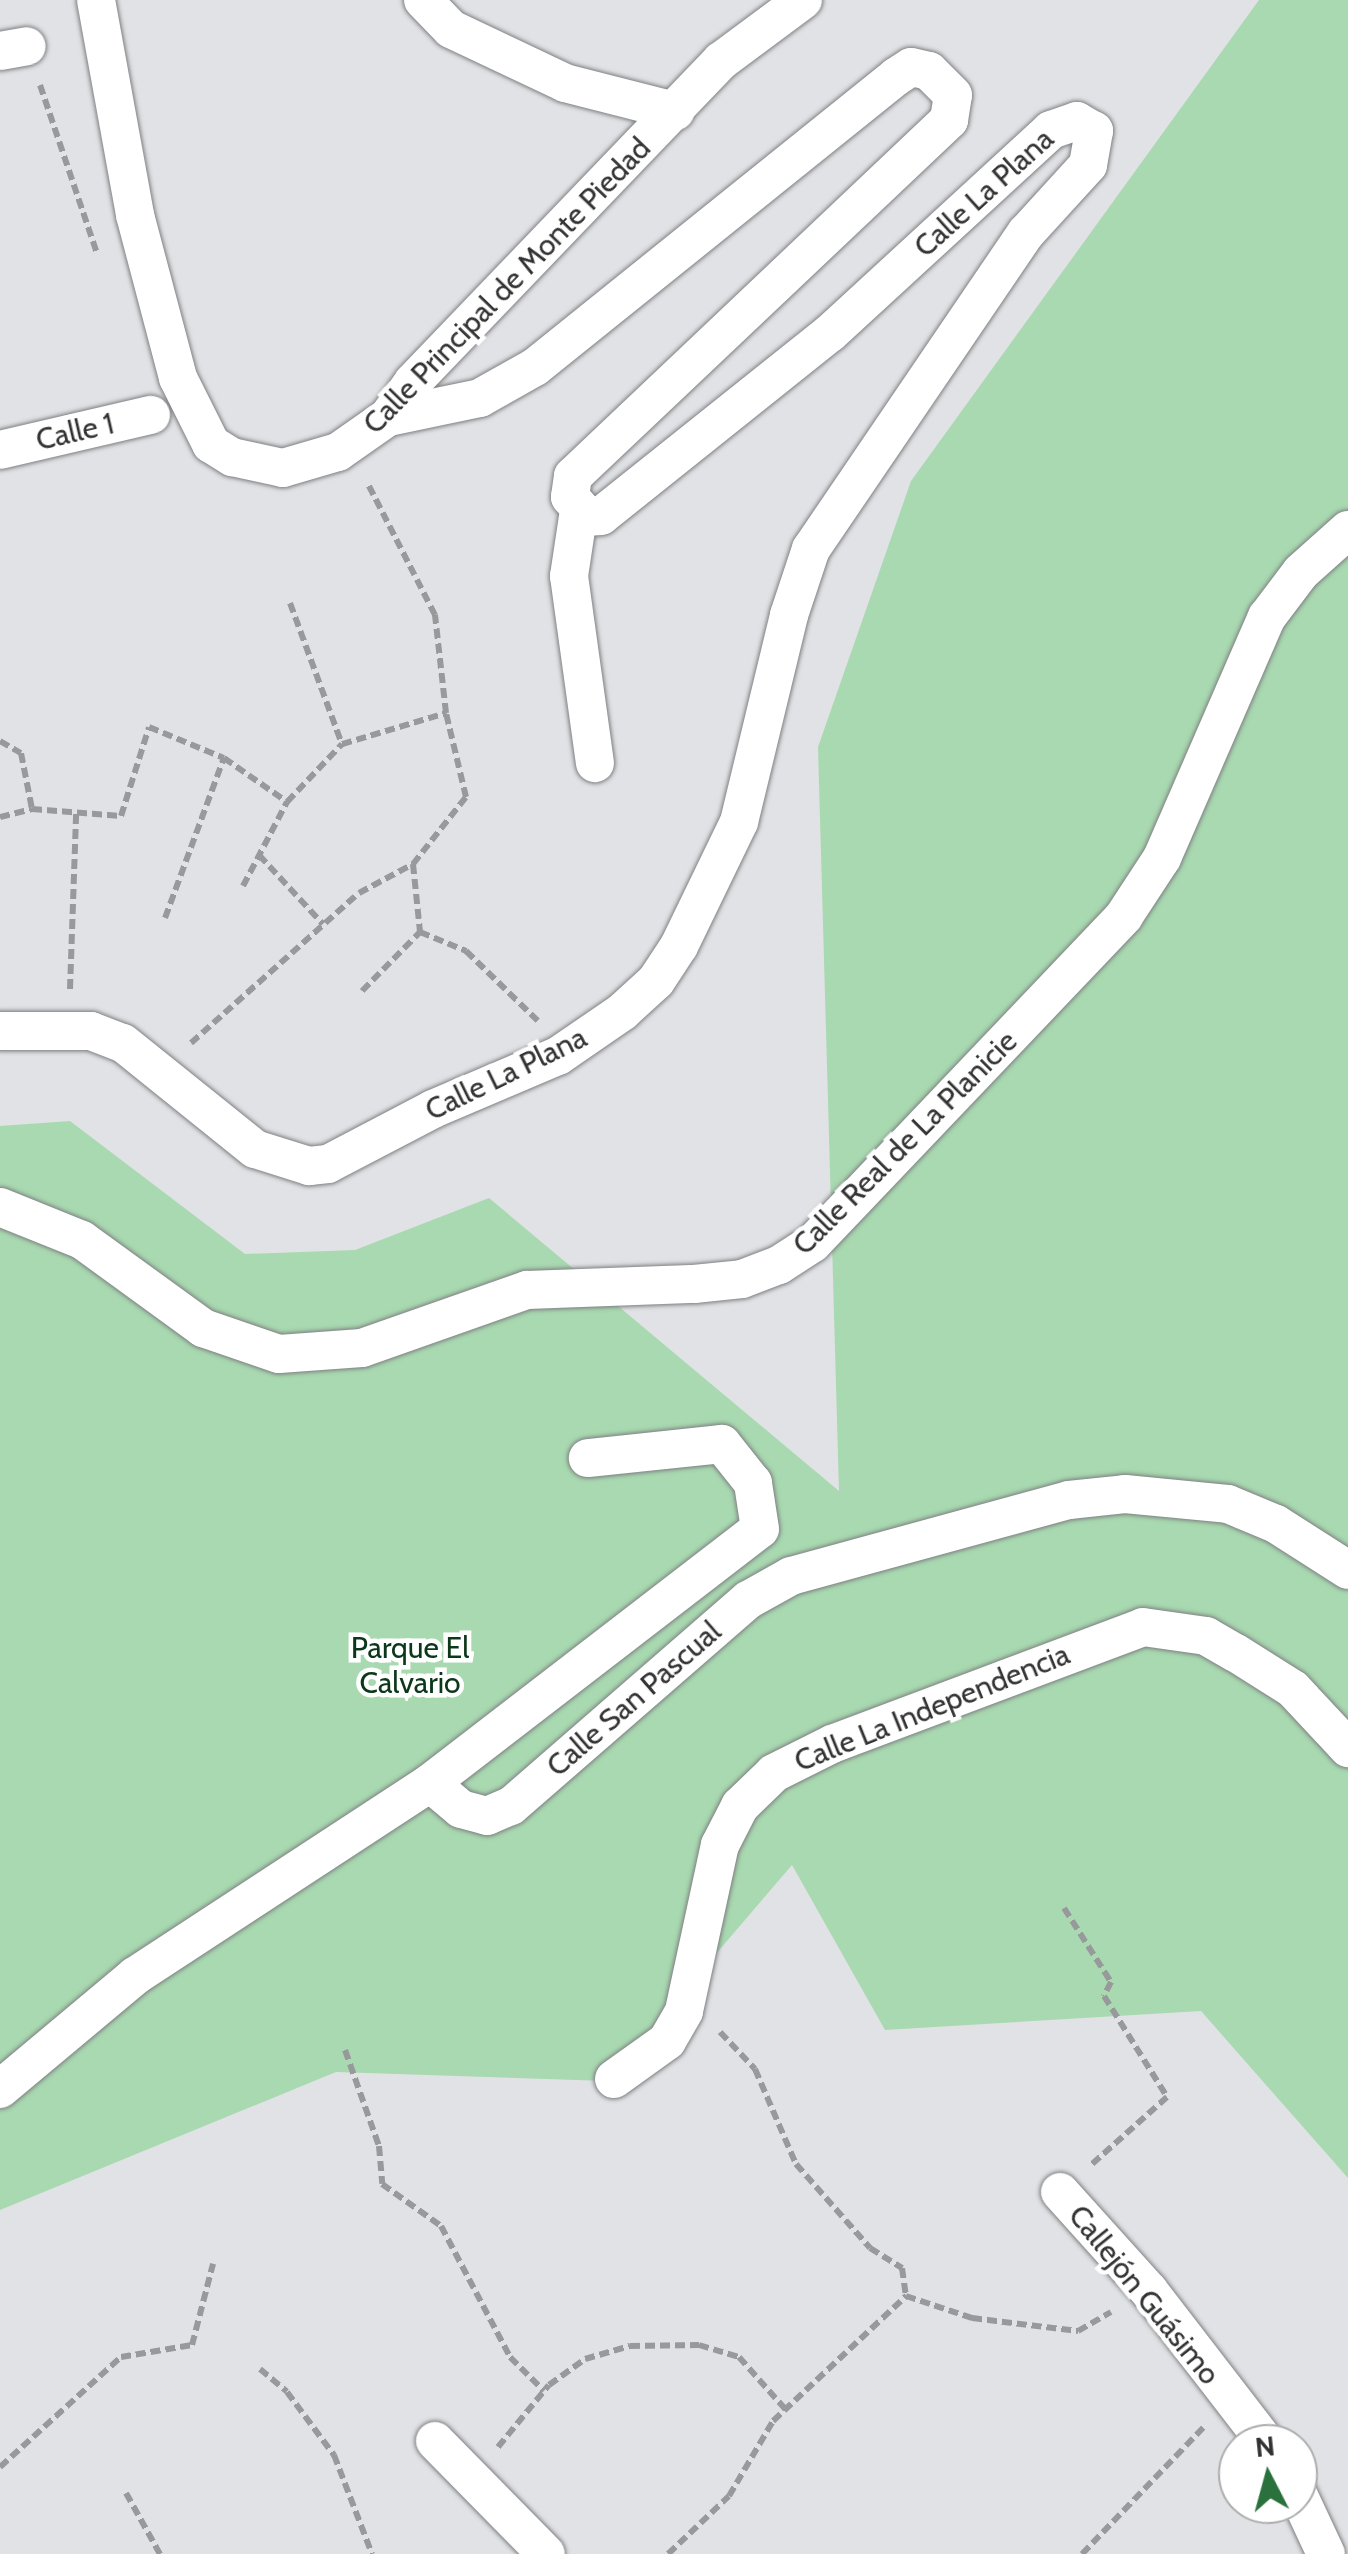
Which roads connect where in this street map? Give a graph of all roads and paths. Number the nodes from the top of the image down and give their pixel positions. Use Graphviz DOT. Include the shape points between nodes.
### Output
graph roads {
  1 [pos="96,0"];
  2 [pos="424,0"];
  3 [pos="802,0"];
  4 [pos="13,48"];
  5 [pos="675,111"];
  6 [pos="101,267"];
  7 [pos="151,415"];
  8 [pos="388,417"];
  9 [pos="348,445"];
  10 [pos="0,450"];
  11 [pos="579,510"];
  12 [pos="1348,530"];
  13 [pos="290,602"];
  14 [pos="446,713"];
  15 [pos="0,741"];
  16 [pos="342,744"];
  17 [pos="224,758"];
  18 [pos="595,763"];
  19 [pos="287,802"];
  20 [pos="32,809"];
  21 [pos="76,813"];
  22 [pos="0,817"];
  23 [pos="258,855"];
  24 [pos="413,864"];
  25 [pos="243,886"];
  26 [pos="165,918"];
  27 [pos="324,924"];
  28 [pos="420,932"];
  29 [pos="362,991"];
  30 [pos="68,1030"];
  31 [pos="0,1031"];
  32 [pos="568,1049"];
  33 [pos="162,1072"];
  34 [pos="0,1208"];
  35 [pos="588,1458"];
  36 [pos="1348,1570"];
  37 [pos="1348,1748"];
  38 [pos="430,1783"];
  39 [pos="1064,1908"];
  40 [pos="684,2011"];
  41 [pos="346,2050"];
  42 [pos="614,2079"];
  43 [pos="0,2089"];
  44 [pos="1060,2192"];
  45 [pos="213,2264"];
  46 [pos="1149,2291"];
  47 [pos="906,2296"];
  48 [pos="260,2369"];
  49 [pos="544,2390"];
  50 [pos="1230,2401"];
  51 [pos="786,2410"];
  52 [pos="1250,2424"];
  53 [pos="435,2441"];
  54 [pos="0,2466"];
  55 [pos="474,2480"];
  56 [pos="126,2494"];
  57 [pos="1312,2524"];
  58 [pos="160,2554"];
  59 [pos="372,2554"];
  60 [pos="546,2554"];
  61 [pos="668,2554"];
  62 [pos="1082,2554"];
  63 [pos="1326,2554"];
  1 -- 9 [label="street, Calle Principal de Monte Piedad" via="135,215 178,378 196,421 212,444 256,464 282,468"];
  2 -- 5 [label="street" via="451,29 566,82"];
  3 -- 5 [label="street, Calle Principal de Monte Piedad" via="721,61"];
  4 -- 6 [label="path"];
  5 -- 8 [label="street, Calle Principal de Monte Piedad" via="413,382"];
  7 -- 10 [label="street, Calle 1"];
  8 -- 9 [label="street, Calle Principal de Monte Piedad"];
  8 -- 11 [label="street" via="480,398 534,367 897,76 911,67 929,71 953,95 949,120 585,462 569,484"];
  9 -- 14 [label="path" via="435,615"];
  11 -- 18 [label="street" via="569,576"];
  11 -- 32 [label="street, Calle La Plana" via="602,516 632,494 830,333 1051,130 1078,121 1094,132 1088,165 1016,248 811,549 788,615 740,822 679,946 656,981"];
  12 -- 34 [label="street, Calle Real de La Planicie" via="1301,572 1267,617 1162,858 1124,916 813,1243 779,1265 742,1280 528,1290 362,1348 278,1354 202,1328 82,1240"];
  13 -- 16 [label="path"];
  14 -- 16 [label="path"];
  14 -- 24 [label="path" via="466,797"];
  15 -- 20 [label="path" via="22,754"];
  16 -- 19 [label="path"];
  17 -- 19 [label="path"];
  17 -- 21 [label="path" via="149,726 121,816"];
  17 -- 26 [label="path"];
  19 -- 23 [label="path"];
  20 -- 21 [label="path"];
  20 -- 22 [label="path"];
  21 -- 30 [label="path"];
  23 -- 25 [label="path"];
  23 -- 27 [label="path"];
  24 -- 27 [label="path" via="359,893"];
  24 -- 28 [label="path"];
  27 -- 33 [label="path"];
  28 -- 29 [label="path"];
  28 -- 32 [label="path" via="466,952"];
  30 -- 31 [label="street, Calle La Plana"];
  30 -- 33 [label="street, Calle La Plana" via="123,1043"];
  32 -- 33 [label="street, Calle La Plana" via="341,1158 308,1166 255,1149"];
  35 -- 38 [label="street" via="722,1444 753,1483 760,1530"];
  36 -- 38 [label="street, Calle San Pascual" via="1276,1524 1228,1504 1125,1494 1068,1500 791,1576 748,1600 511,1806 487,1816 462,1810"];
  37 -- 40 [label="street, Calle La Independencia" via="1293,1690 1221,1644 1171,1627 1143,1627 832,1744 774,1774 740,1806 720,1845"];
  38 -- 43 [label="street" via="135,1976"];
  39 -- 44 [label="path" via="1110,1982 1104,1996 1167,2097"];
  40 -- 42 [label="street, Calle La Independencia" via="667,2041"];
  40 -- 47 [label="path" via="727,2036 755,2070 796,2164 870,2248 902,2268"];
  41 -- 49 [label="path" via="379,2146 382,2184 441,2226 510,2358"];
  44 -- 46 [label="street, Callejón Guásimo"];
  45 -- 54 [label="path" via="192,2346 120,2357"];
  46 -- 47 [label="path" via="1078,2330 972,2318"];
  46 -- 50 [label="street, Callejón Guásimo"];
  47 -- 51 [label="path"];
  48 -- 59 [label="path" via="287,2392 334,2455"];
  49 -- 51 [label="path" via="585,2359 630,2346 699,2345 739,2357"];
  49 -- 55 [label="path"];
  50 -- 52 [label="street, Callejón Guásimo"];
  50 -- 62 [label="path"];
  51 -- 61 [label="path" via="729,2496"];
  53 -- 55 [label="street"];
  55 -- 60 [label="street"];
  56 -- 58 [label="path"];
  57 -- 63 [label="street"];
}
